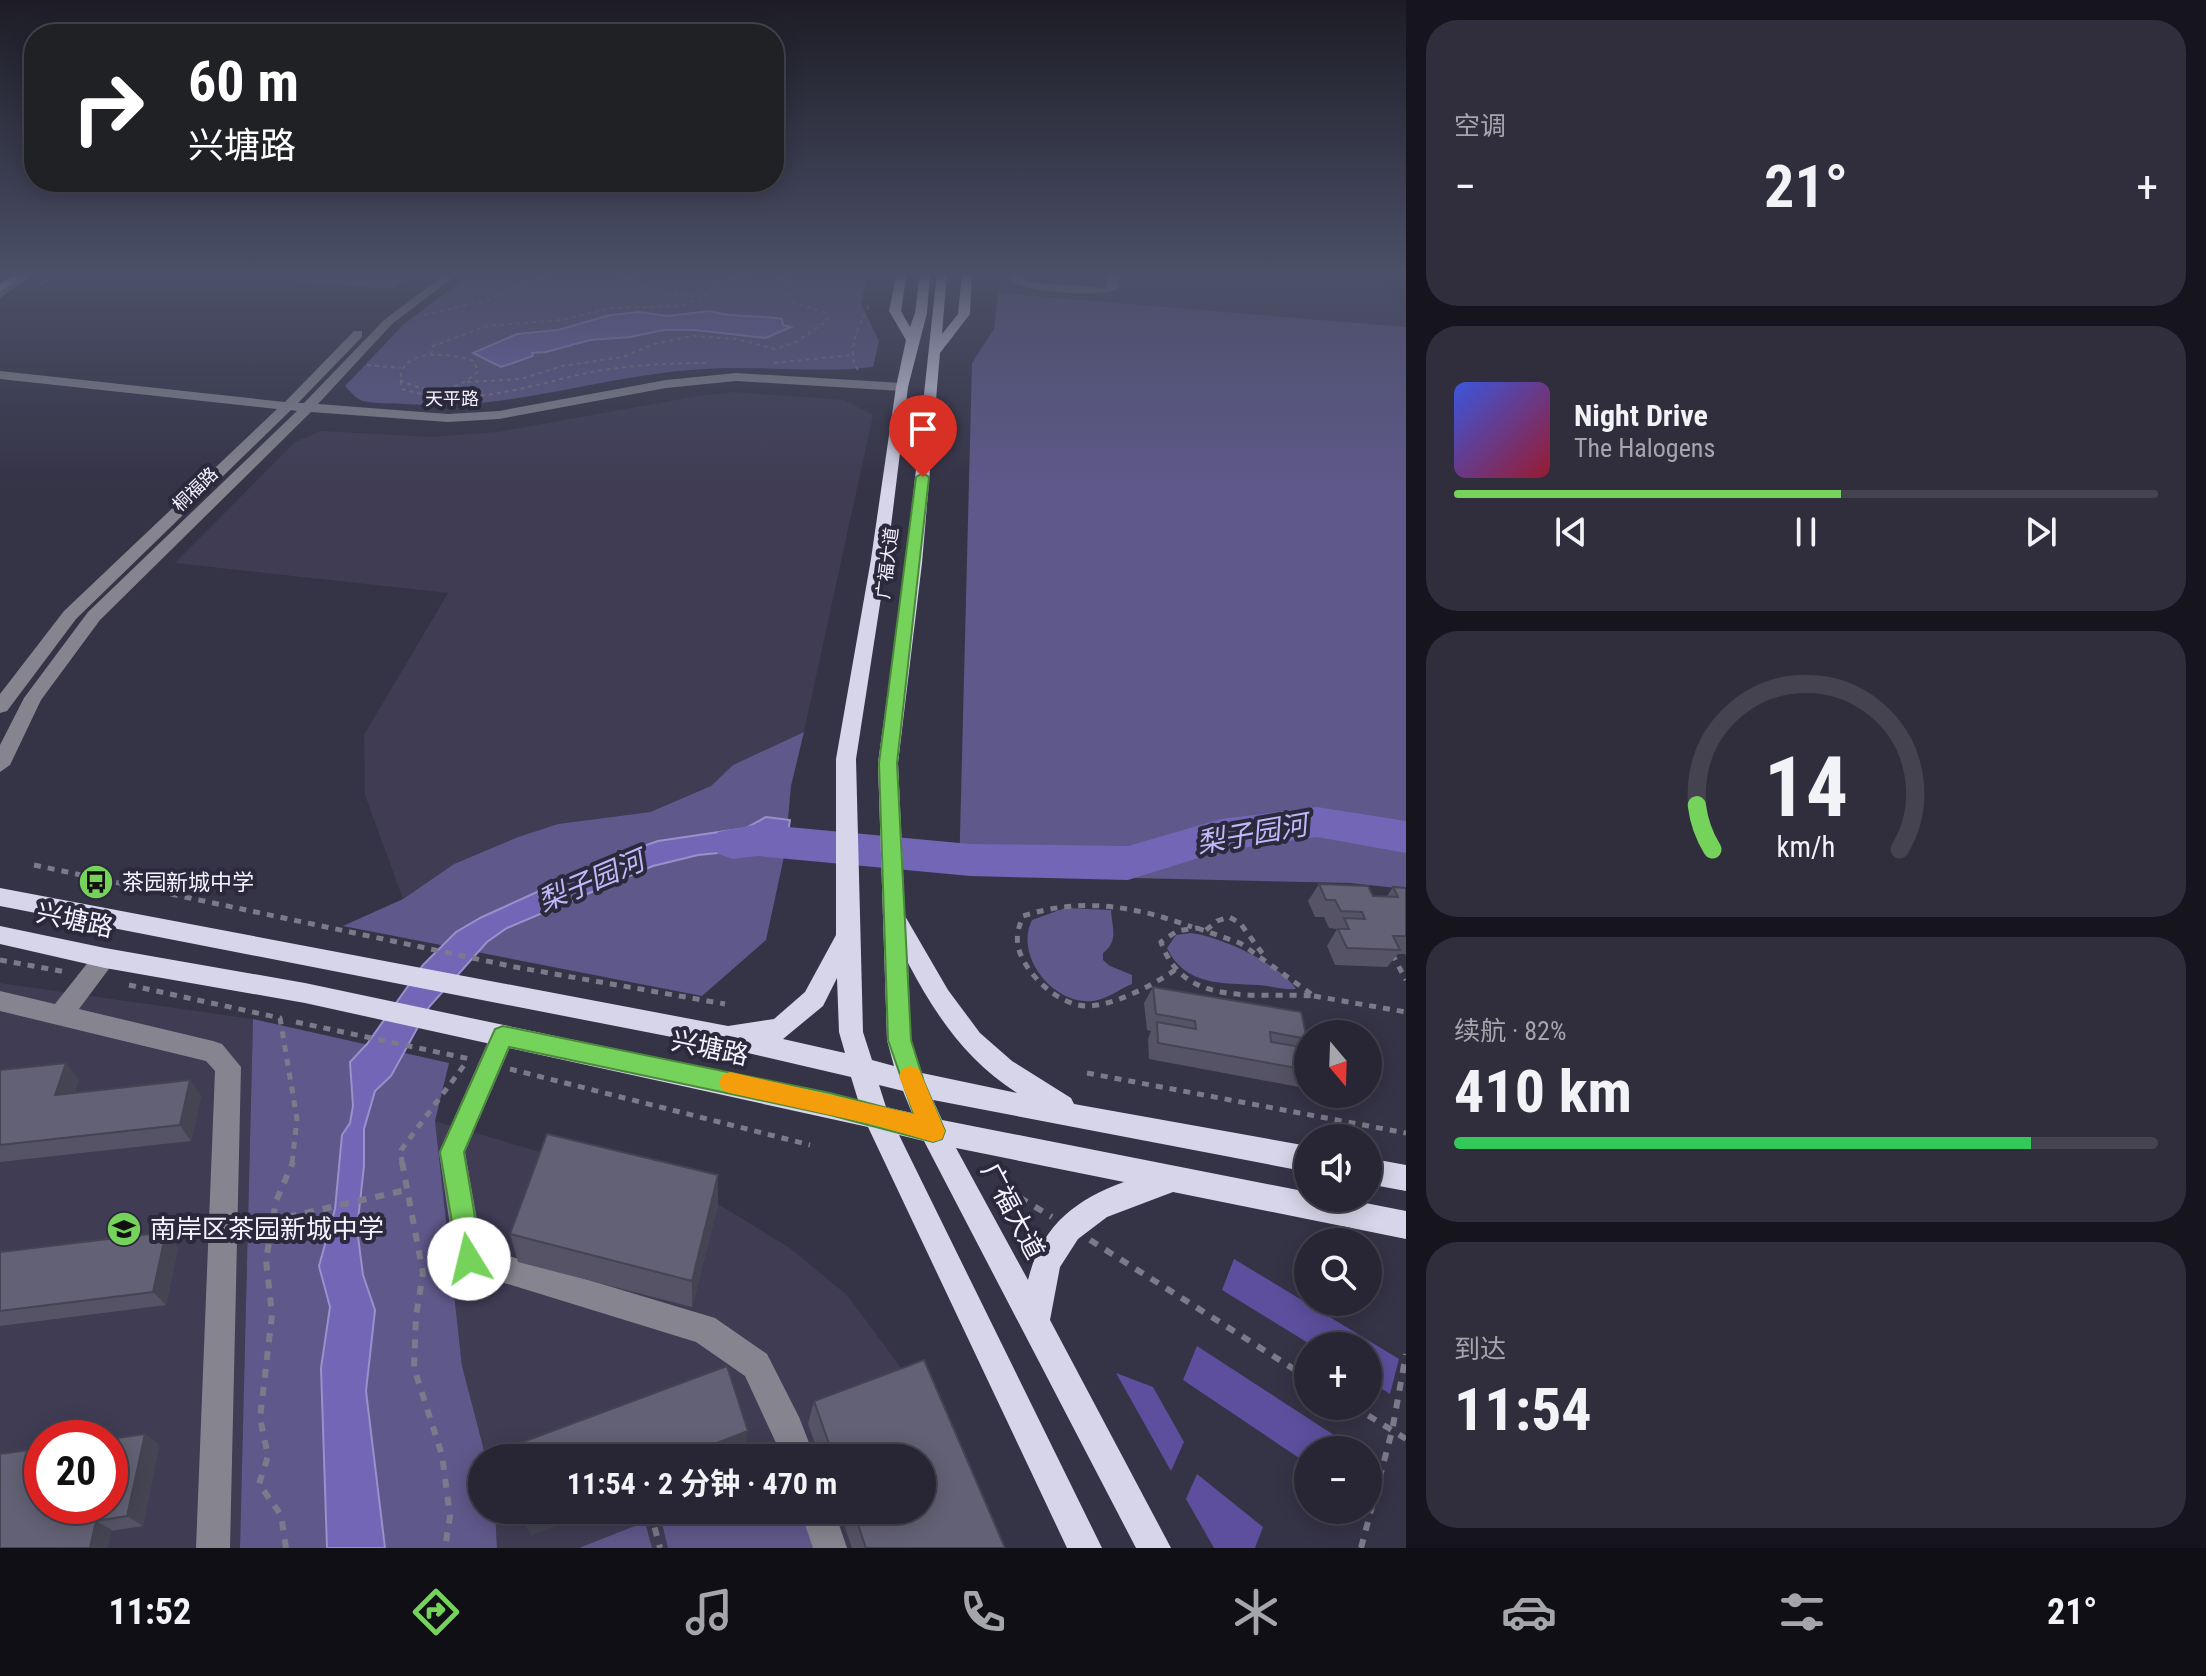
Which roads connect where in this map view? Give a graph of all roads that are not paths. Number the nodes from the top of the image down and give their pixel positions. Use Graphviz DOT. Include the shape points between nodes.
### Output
graph roads {
  1 [pos="350,344"];
  2 [pos="364,344"];
  3 [pos="911,344"];
  4 [pos="936,344"];
  5 [pos="940,344"];
  6 [pos="936,350"];
  7 [pos="0,375"];
  8 [pos="0,385"];
  9 [pos="902,391"];
  10 [pos="295,410"];
  11 [pos="0,707"];
  12 [pos="0,765"];
  13 [pos="0,897"];
  14 [pos="893,915"];
  15 [pos="0,935"];
  16 [pos="847,936"];
  17 [pos="98,967"];
  18 [pos="0,1001"];
  19 [pos="60,1015"];
  20 [pos="494,1034"];
  21 [pos="718,1035"];
  22 [pos="860,1068"];
  23 [pos="912,1082"];
  24 [pos="875,1114"];
  25 [pos="1076,1114"];
  26 [pos="933,1131"];
  27 [pos="1294,1156"];
  28 [pos="1382,1174"];
  29 [pos="1406,1178"];
  30 [pos="1171,1179"];
  31 [pos="1406,1225"];
  32 [pos="1035,1319"];
  33 [pos="794,1444"];
  34 [pos="822,1524"];
  35 [pos="213,1548"];
  36 [pos="830,1548"];
  37 [pos="1085,1548"];
  38 [pos="1154,1548"];
  1 -- 10 [label="street, 桐福路"];
  2 -- 10 [label="street, 桐福路"];
  3 -- 9 [label="main road, 广福大道"];
  4 -- 6 [label="main road, 广福大道"];
  5 -- 6 [label="main road"];
  6 -- 14 [label="main road, 广福大道" via="888,763"];
  7 -- 10 [label="street, 天平路"];
  8 -- 10 [label="street, 天平路"];
  9 -- 10 [label="street, 天平路" via="736,384 428,426"];
  9 -- 16 [label="main road, 广福大道" via="846,759"];
  10 -- 11 [label="street, 桐福路" via="70,615"];
  10 -- 12 [label="street, 桐福路" via="94,616 33,698"];
  13 -- 21 [label="main road, 兴塘路"];
  14 -- 23 [label="main road, 广福大道" via="899,1040"];
  14 -- 25 [label="main road" via="942,1003 973,1043 1019,1081"];
  15 -- 17 [label="main road, 兴塘路"];
  16 -- 21 [label="main road" via="814,999 780,1029"];
  16 -- 22 [label="main road" via="849,1014"];
  17 -- 19 [label="street"];
  17 -- 20 [label="main road, 兴塘路" via="305,993"];
  18 -- 19 [label="street"];
  19 -- 35 [label="street" via="213,1052 228,1067"];
  20 -- 24 [label="main road, 兴塘路"];
  20 -- 33 [label="street" via="475,1061 452,1152 469,1259 704,1329 756,1365"];
  21 -- 22 [label="main road, 兴塘路"];
  22 -- 23 [label="main road, 兴塘路"];
  22 -- 24 [label="main road"];
  23 -- 25 [label="main road, 兴塘路"];
  23 -- 26 [label="main road, 广福大道"];
  24 -- 26 [label="main road, 兴塘路"];
  24 -- 37 [label="main road"];
  25 -- 27 [label="main road, 兴塘路"];
  26 -- 30 [label="main road, 兴塘路"];
  26 -- 32 [label="main road, 广福大道"];
  28 -- 29 [label="main road"];
  30 -- 31 [label="main road, 兴塘路"];
  30 -- 32 [label="main road" via="1095,1206 1068,1227 1047,1264"];
  32 -- 38 [label="main road, 广福大道"];
  34 -- 36 [label="street"];
}
